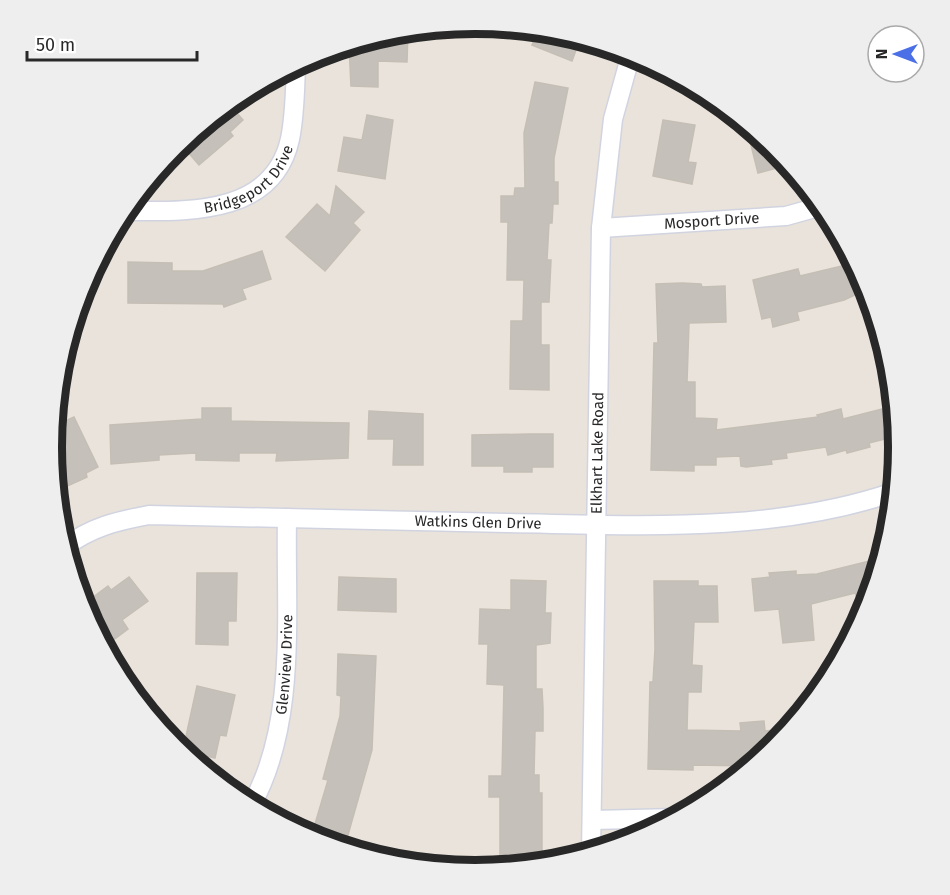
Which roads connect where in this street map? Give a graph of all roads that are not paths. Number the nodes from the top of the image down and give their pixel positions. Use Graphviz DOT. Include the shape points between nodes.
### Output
graph roads {
  1 [pos="628,64"];
  2 [pos="295,76"];
  3 [pos="812,209"];
  4 [pos="137,211"];
  5 [pos="601,228"];
  6 [pos="885,495"];
  7 [pos="287,518"];
  8 [pos="598,525"];
  9 [pos="73,541"];
  10 [pos="256,797"];
  11 [pos="657,818"];
  12 [pos="592,820"];
  13 [pos="591,843"];
  1 -- 5 [label="street, Elkhart Lake Road" via="613,119"];
  2 -- 4 [label="street, Bridgeport Drive" via="290,141 265,183 241,199 214,208"];
  3 -- 5 [label="street, Mosport Drive" via="786,216"];
  5 -- 8 [label="street, Elkhart Lake Road"];
  6 -- 8 [label="street, Watkins Glen Drive" via="862,503 747,523"];
  7 -- 8 [label="street, Watkins Glen Drive"];
  7 -- 9 [label="street, Watkins Glen Drive" via="149,515 101,526"];
  7 -- 10 [label="street, Glenview Drive" via="284,701 276,744"];
  8 -- 12 [label="street, Elkhart Lake Road"];
  11 -- 12 [label="street"];
  12 -- 13 [label="street, Elkhart Lake Road"];
}
